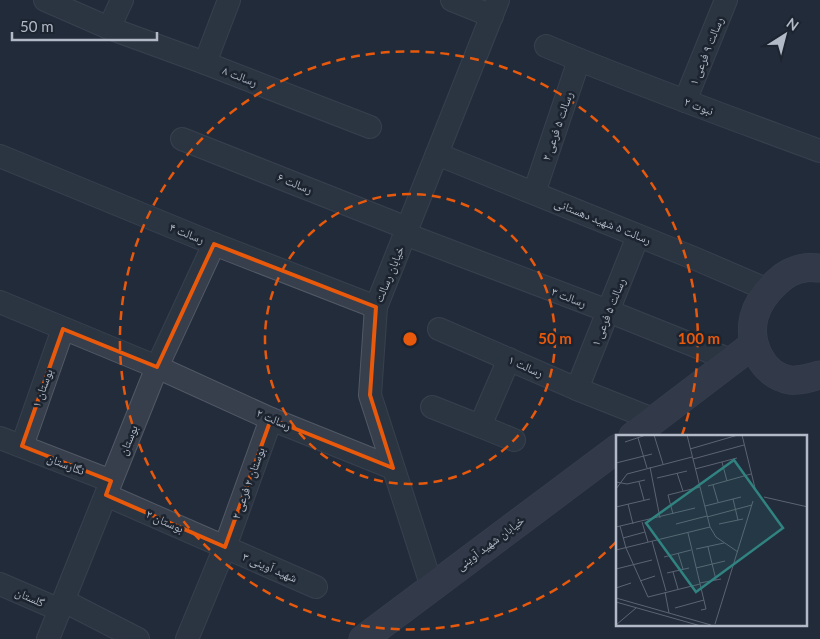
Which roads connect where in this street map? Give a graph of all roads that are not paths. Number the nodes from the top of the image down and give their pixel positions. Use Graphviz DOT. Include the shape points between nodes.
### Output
graph roads {
  1 [pos="44,0"];
  2 [pos="122,0"];
  3 [pos="229,0"];
  4 [pos="452,0"];
  5 [pos="726,0"];
  6 [pos="495,8"];
  7 [pos="109,28"];
  8 [pos="546,46"];
  9 [pos="579,60"];
  10 [pos="205,63"];
  11 [pos="685,101"];
  12 [pos="370,127"];
  13 [pos="182,139"];
  14 [pos="820,151"];
  15 [pos="437,154"];
  16 [pos="0,156"];
  17 [pos="534,193"];
  18 [pos="406,231"];
  19 [pos="638,236"];
  20 [pos="214,244"];
  21 [pos="820,268"];
  22 [pos="768,290"];
  23 [pos="0,302"];
  24 [pos="376,307"];
  25 [pos="608,312"];
  26 [pos="63,329"];
  27 [pos="439,329"];
  28 [pos="754,344"];
  29 [pos="509,359"];
  30 [pos="733,361"];
  31 [pos="157,367"];
  32 [pos="820,375"];
  33 [pos="577,389"];
  34 [pos="432,407"];
  35 [pos="271,419"];
  36 [pos="655,420"];
  37 [pos="480,426"];
  38 [pos="634,435"];
  39 [pos="0,438"];
  40 [pos="514,440"];
  41 [pos="22,446"];
  42 [pos="616,449"];
  43 [pos="393,468"];
  44 [pos="109,488"];
  45 [pos="225,547"];
  46 [pos="0,584"];
  47 [pos="316,587"];
  48 [pos="432,587"];
  49 [pos="62,606"];
  50 [pos="48,639"];
  51 [pos="138,639"];
  52 [pos="188,639"];
  53 [pos="363,639"];
  1 -- 7 [label="street, رسالت ۸"];
  2 -- 7 [label="street"];
  3 -- 10 [label="street"];
  4 -- 6 [label="street"];
  5 -- 11 [label="street, رسالت ۹ فرعی ۱"];
  6 -- 15 [label="street, خیابان رسالت"];
  7 -- 10 [label="street, رسالت ۸"];
  8 -- 9 [label="street, نبوت ۲"];
  9 -- 11 [label="street, نبوت ۲"];
  9 -- 17 [label="street, رسالت ۵ فرعی ۲"];
  10 -- 12 [label="street, رسالت ۸"];
  11 -- 14 [label="street, نبوت ۲"];
  13 -- 18 [label="street, رسالت ۶"];
  15 -- 17 [label="street, رسالت ۵ شهید دهستانی"];
  15 -- 18 [label="street, خیابان رسالت"];
  16 -- 20 [label="street, رسالت ۴"];
  17 -- 19 [label="street, رسالت ۵ شهید دهستانی"];
  18 -- 24 [label="street, خیابان رسالت"];
  18 -- 25 [label="street, رسالت ۳"];
  19 -- 22 [label="street, رسالت ۵ شهید دهستانی"];
  19 -- 25 [label="street, رسالت ۵ فرعی ۱"];
  20 -- 24 [label="street, رسالت ۴"];
  20 -- 31 [label="street, بوستان"];
  21 -- 22 [label="street" via="803,268 784,276"];
  22 -- 28 [label="street" via="754,316"];
  23 -- 26 [label="street"];
  24 -- 43 [label="street, خیابان رسالت" via="370,395"];
  25 -- 30 [label="street, رسالت ۳"];
  25 -- 33 [label="street, رسالت ۵ فرعی ۱"];
  26 -- 31 [label="street"];
  26 -- 41 [label="street, بوستان ۱"];
  27 -- 29 [label="street, رسالت ۱"];
  28 -- 30 [label="street"];
  28 -- 32 [label="street" via="761,361 773,373 789,380 807,380"];
  29 -- 33 [label="street, رسالت ۱"];
  29 -- 37 [label="street"];
  30 -- 36 [label="street"];
  31 -- 35 [label="street, رسالت ۲"];
  31 -- 44 [label="street, بوستان"];
  33 -- 36 [label="street, رسالت ۱"];
  34 -- 37 [label="street"];
  35 -- 43 [label="street, رسالت ۲"];
  35 -- 45 [label="street, بوستان ۲ فرعی ۲"];
  36 -- 38 [label="street"];
  37 -- 40 [label="street"];
  39 -- 41 [label="street, نگارستان"];
  41 -- 44 [label="street, نگارستان" via="67,464"];
  42 -- 48 [label="street, خیابان شهید آوینی"];
  43 -- 48 [label="street, خیابان رسالت"];
  44 -- 45 [label="street, بوستان ۲"];
  44 -- 49 [label="street, بوستان"];
  45 -- 47 [label="street, شهید آوینی ۳"];
  45 -- 52 [label="street, بوستان ۲ فرعی ۲"];
  46 -- 49 [label="street, گلستان"];
  48 -- 53 [label="street, خیابان شهید آوینی"];
  49 -- 50 [label="street, بوستان"];
  49 -- 51 [label="street, گلستان"];
}
